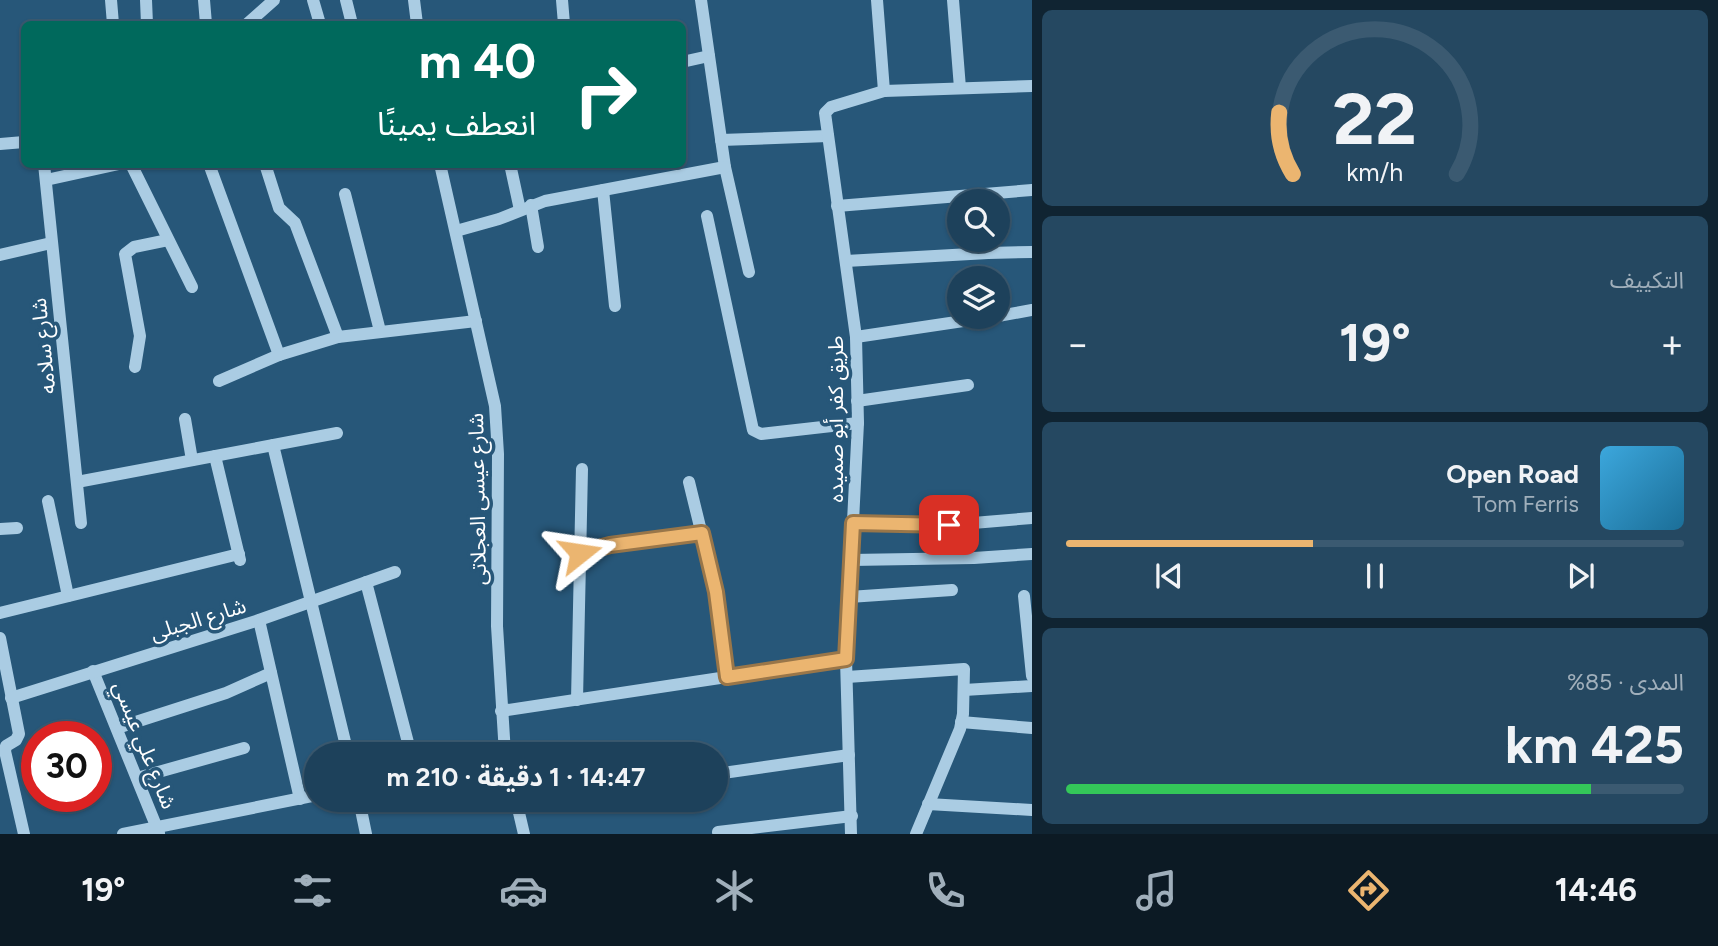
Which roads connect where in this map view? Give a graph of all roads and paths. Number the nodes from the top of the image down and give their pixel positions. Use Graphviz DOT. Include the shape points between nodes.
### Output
graph roads {
  1 [pos="111,0"];
  2 [pos="146,0"];
  3 [pos="204,0"];
  4 [pos="274,0"];
  5 [pos="313,0"];
  6 [pos="346,0"];
  7 [pos="414,0"];
  8 [pos="562,0"];
  9 [pos="701,0"];
  10 [pos="877,0"];
  11 [pos="953,0"];
  12 [pos="113,21"];
  13 [pos="147,21"];
  14 [pos="206,21"];
  15 [pos="250,21"];
  16 [pos="319,21"];
  17 [pos="351,21"];
  18 [pos="417,21"];
  19 [pos="564,21"];
  20 [pos="709,56"];
  21 [pos="686,61"];
  22 [pos="1032,86"];
  23 [pos="960,88"];
  24 [pos="884,91"];
  25 [pos="828,136"];
  26 [pos="721,140"];
  27 [pos="21,142"];
  28 [pos="0,144"];
  29 [pos="725,167"];
  30 [pos="44,168"];
  31 [pos="101,168"];
  32 [pos="133,168"];
  33 [pos="210,168"];
  34 [pos="266,168"];
  35 [pos="441,168"];
  36 [pos="511,168"];
  37 [pos="46,180"];
  38 [pos="603,190"];
  39 [pos="1032,190"];
  40 [pos="345,194"];
  41 [pos="837,206"];
  42 [pos="526,207"];
  43 [pos="707,216"];
  44 [pos="456,231"];
  45 [pos="168,240"];
  46 [pos="51,243"];
  47 [pos="538,247"];
  48 [pos="1032,253"];
  49 [pos="0,255"];
  50 [pos="846,261"];
  51 [pos="749,272"];
  52 [pos="192,287"];
  53 [pos="615,306"];
  54 [pos="1032,310"];
  55 [pos="1010,314"];
  56 [pos="476,321"];
  57 [pos="947,323"];
  58 [pos="380,331"];
  59 [pos="338,337"];
  60 [pos="856,337"];
  61 [pos="279,355"];
  62 [pos="135,367"];
  63 [pos="219,382"];
  64 [pos="968,385"];
  65 [pos="858,401"];
  66 [pos="185,419"];
  67 [pos="858,423"];
  68 [pos="337,433"];
  69 [pos="273,445"];
  70 [pos="215,456"];
  71 [pos="192,460"];
  72 [pos="582,469"];
  73 [pos="77,482"];
  74 [pos="689,482"];
  75 [pos="48,500"];
  76 [pos="1032,517"];
  77 [pos="82,523"];
  78 [pos="853,523"];
  79 [pos="17,527"];
  80 [pos="0,529"];
  81 [pos="702,533"];
  82 [pos="580,553"];
  83 [pos="1032,554"];
  84 [pos="851,560"];
  85 [pos="395,572"];
  86 [pos="366,582"];
  87 [pos="952,590"];
  88 [pos="68,596"];
  89 [pos="1024,596"];
  90 [pos="849,597"];
  91 [pos="310,600"];
  92 [pos="0,613"];
  93 [pos="259,620"];
  94 [pos="1,645"];
  95 [pos="846,659"];
  96 [pos="93,671"];
  97 [pos="271,673"];
  98 [pos="1032,676"];
  99 [pos="727,677"];
  100 [pos="847,677"];
  101 [pos="1032,686"];
  102 [pos="964,690"];
  103 [pos="11,698"];
  104 [pos="577,700"];
  105 [pos="501,711"];
  106 [pos="961,722"];
  107 [pos="117,728"];
  108 [pos="1032,728"];
  109 [pos="345,742"];
  110 [pos="408,742"];
  111 [pos="502,742"];
  112 [pos="244,748"];
  113 [pos="849,755"];
  114 [pos="728,772"];
  115 [pos="137,778"];
  116 [pos="304,798"];
  117 [pos="300,799"];
  118 [pos="928,804"];
  119 [pos="1032,810"];
  120 [pos="361,812"];
  121 [pos="519,812"];
  122 [pos="852,816"];
  123 [pos="158,830"];
  124 [pos="718,832"];
  125 [pos="24,834"];
  126 [pos="122,834"];
  127 [pos="366,834"];
  128 [pos="524,834"];
  129 [pos="851,834"];
  130 [pos="916,834"];
  1 -- 12 [label="street"];
  2 -- 13 [label="street"];
  3 -- 14 [label="street"];
  4 -- 15 [label="street"];
  5 -- 16 [label="street"];
  6 -- 17 [label="street"];
  7 -- 18 [label="street"];
  8 -- 19 [label="street"];
  9 -- 20 [label="street"];
  10 -- 24 [label="street"];
  11 -- 23 [label="street"];
  20 -- 21 [label="street"];
  20 -- 26 [label="street"];
  22 -- 23 [label="street"];
  23 -- 24 [label="street"];
  24 -- 25 [label="street, طريق كفر أبو صميده" via="826,110"];
  25 -- 26 [label="street"];
  25 -- 41 [label="street, طريق كفر أبو صميده"];
  26 -- 29 [label="street"];
  27 -- 28 [label="street"];
  29 -- 38 [label="street"];
  29 -- 51 [label="street"];
  30 -- 37 [label="street, شارع سلامه"];
  31 -- 37 [label="street"];
  32 -- 45 [label="street"];
  33 -- 61 [label="street"];
  34 -- 59 [label="street" via="279,208 295,223"];
  35 -- 44 [label="street, شارع عيسى العجلاتى"];
  36 -- 42 [label="street"];
  37 -- 46 [label="street, شارع سلامه"];
  38 -- 42 [label="street"];
  38 -- 53 [label="street"];
  39 -- 41 [label="street"];
  40 -- 58 [label="street"];
  41 -- 50 [label="street, طريق كفر أبو صميده"];
  42 -- 44 [label="street"];
  42 -- 47 [label="street"];
  43 -- 67 [label="street" via="752,430 761,434"];
  44 -- 56 [label="street, شارع عيسى العجلاتى"];
  45 -- 52 [label="street"];
  45 -- 62 [label="street" via="134,247 125,254 140,336"];
  46 -- 49 [label="street"];
  46 -- 73 [label="street, شارع سلامه"];
  48 -- 50 [label="street"];
  50 -- 60 [label="street, طريق كفر أبو صميده"];
  54 -- 55 [label="street"];
  56 -- 58 [label="street"];
  56 -- 105 [label="street, شارع عيسى العجلاتى" via="495,406"];
  57 -- 60 [label="street"];
  58 -- 59 [label="street"];
  59 -- 61 [label="street"];
  60 -- 65 [label="street, طريق كفر أبو صميده"];
  61 -- 63 [label="street"];
  64 -- 65 [label="street"];
  65 -- 67 [label="street, طريق كفر أبو صميده"];
  66 -- 71 [label="street"];
  67 -- 78 [label="street, طريق كفر أبو صميده"];
  68 -- 69 [label="street"];
  69 -- 70 [label="street"];
  69 -- 91 [label="street"];
  70 -- 71 [label="street"];
  70 -- 88 [label="street" via="239,557"];
  71 -- 73 [label="street"];
  72 -- 82 [label="street"];
  73 -- 77 [label="street, شارع سلامه"];
  74 -- 81 [label="street"];
  75 -- 88 [label="street"];
  76 -- 78 [label="street" via="949,525"];
  78 -- 84 [label="street, طريق كفر أبو صميده"];
  79 -- 80 [label="street"];
  81 -- 82 [label="street"];
  81 -- 99 [label="street" via="716,592"];
  82 -- 104 [label="street"];
  83 -- 84 [label="street"];
  84 -- 90 [label="street, طريق كفر أبو صميده"];
  85 -- 86 [label="street, شارع الجبلى"];
  86 -- 91 [label="street, شارع الجبلى"];
  86 -- 110 [label="street"];
  87 -- 90 [label="street"];
  88 -- 92 [label="street"];
  89 -- 98 [label="street"];
  90 -- 95 [label="street, طريق كفر أبو صميده"];
  91 -- 93 [label="street, شارع الجبلى"];
  91 -- 109 [label="street"];
  93 -- 96 [label="street, شارع الجبلى"];
  93 -- 97 [label="street"];
  94 -- 103 [label="street"];
  95 -- 99 [label="street"];
  95 -- 100 [label="street, طريق كفر أبو صميده"];
  96 -- 103 [label="street, شارع الجبلى"];
  96 -- 107 [label="street, شارع علي عيسي"];
  97 -- 107 [label="street"];
  97 -- 117 [label="street"];
  99 -- 104 [label="street"];
  100 -- 102 [label="street" via="961,668"];
  100 -- 113 [label="street, طريق كفر أبو صميده"];
  101 -- 102 [label="street"];
  102 -- 106 [label="street"];
  103 -- 125 [label="street" via="19,734 5,751"];
  104 -- 105 [label="street"];
  105 -- 111 [label="street, شارع عيسى العجلاتى"];
  106 -- 108 [label="street"];
  106 -- 118 [label="street"];
  107 -- 115 [label="street, شارع علي عيسي"];
  112 -- 115 [label="street"];
  113 -- 114 [label="street"];
  113 -- 122 [label="street, طريق كفر أبو صميده"];
  115 -- 123 [label="street, شارع علي عيسي"];
  116 -- 117 [label="street"];
  117 -- 123 [label="street"];
  118 -- 119 [label="street"];
  118 -- 130 [label="street"];
  120 -- 127 [label="street"];
  121 -- 128 [label="street"];
  122 -- 124 [label="street"];
  122 -- 129 [label="street, طريق كفر أبو صميده"];
  123 -- 126 [label="street"];
}
